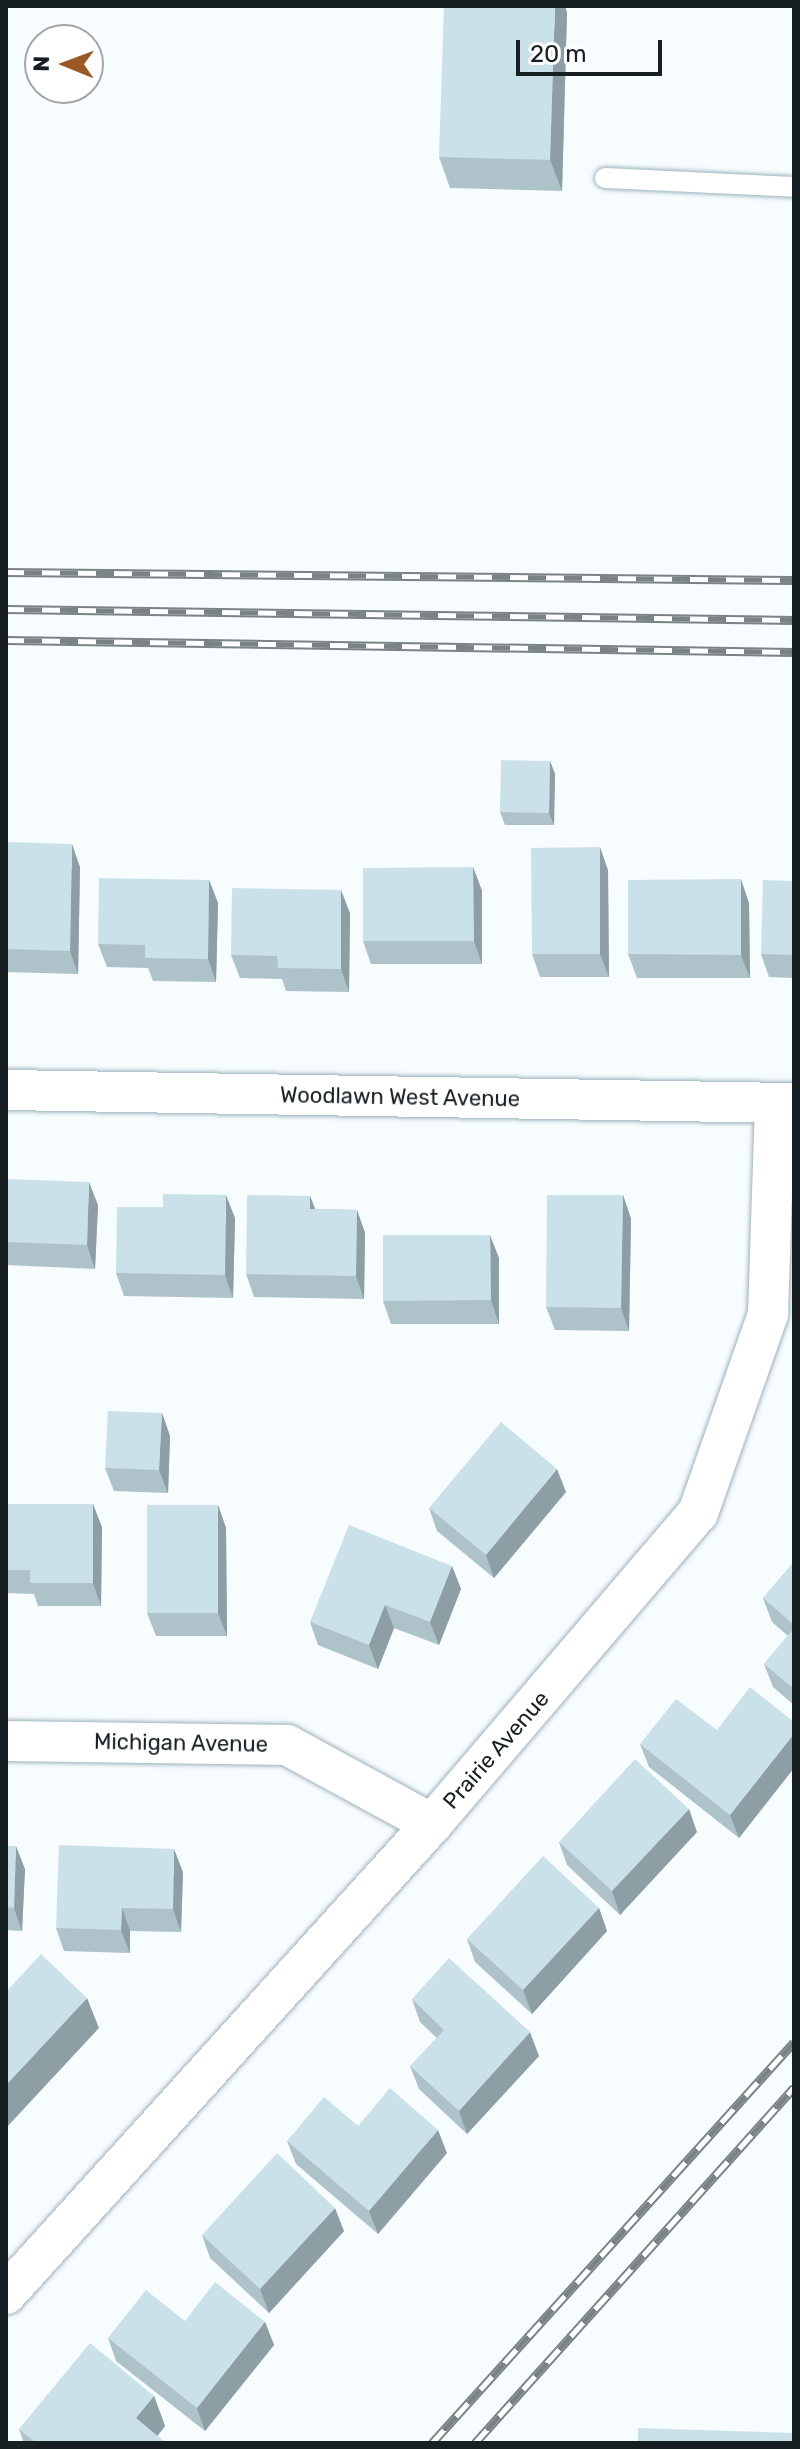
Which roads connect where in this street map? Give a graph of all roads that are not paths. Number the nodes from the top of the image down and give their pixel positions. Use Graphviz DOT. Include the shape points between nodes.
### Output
graph roads {
  1 [pos="605,178"];
  2 [pos="794,187"];
  3 [pos="6,1090"];
  4 [pos="784,1103"];
  5 [pos="6,1741"];
  6 [pos="432,1824"];
  7 [pos="6,2294"];
  1 -- 2 [label="lane"];
  3 -- 4 [label="street, Woodlawn West Avenue"];
  4 -- 6 [label="street, Prairie Avenue" via="768,1314 698,1513"];
  5 -- 6 [label="street, Michigan Avenue" via="287,1745"];
  6 -- 7 [label="street, Prairie Avenue"];
}
